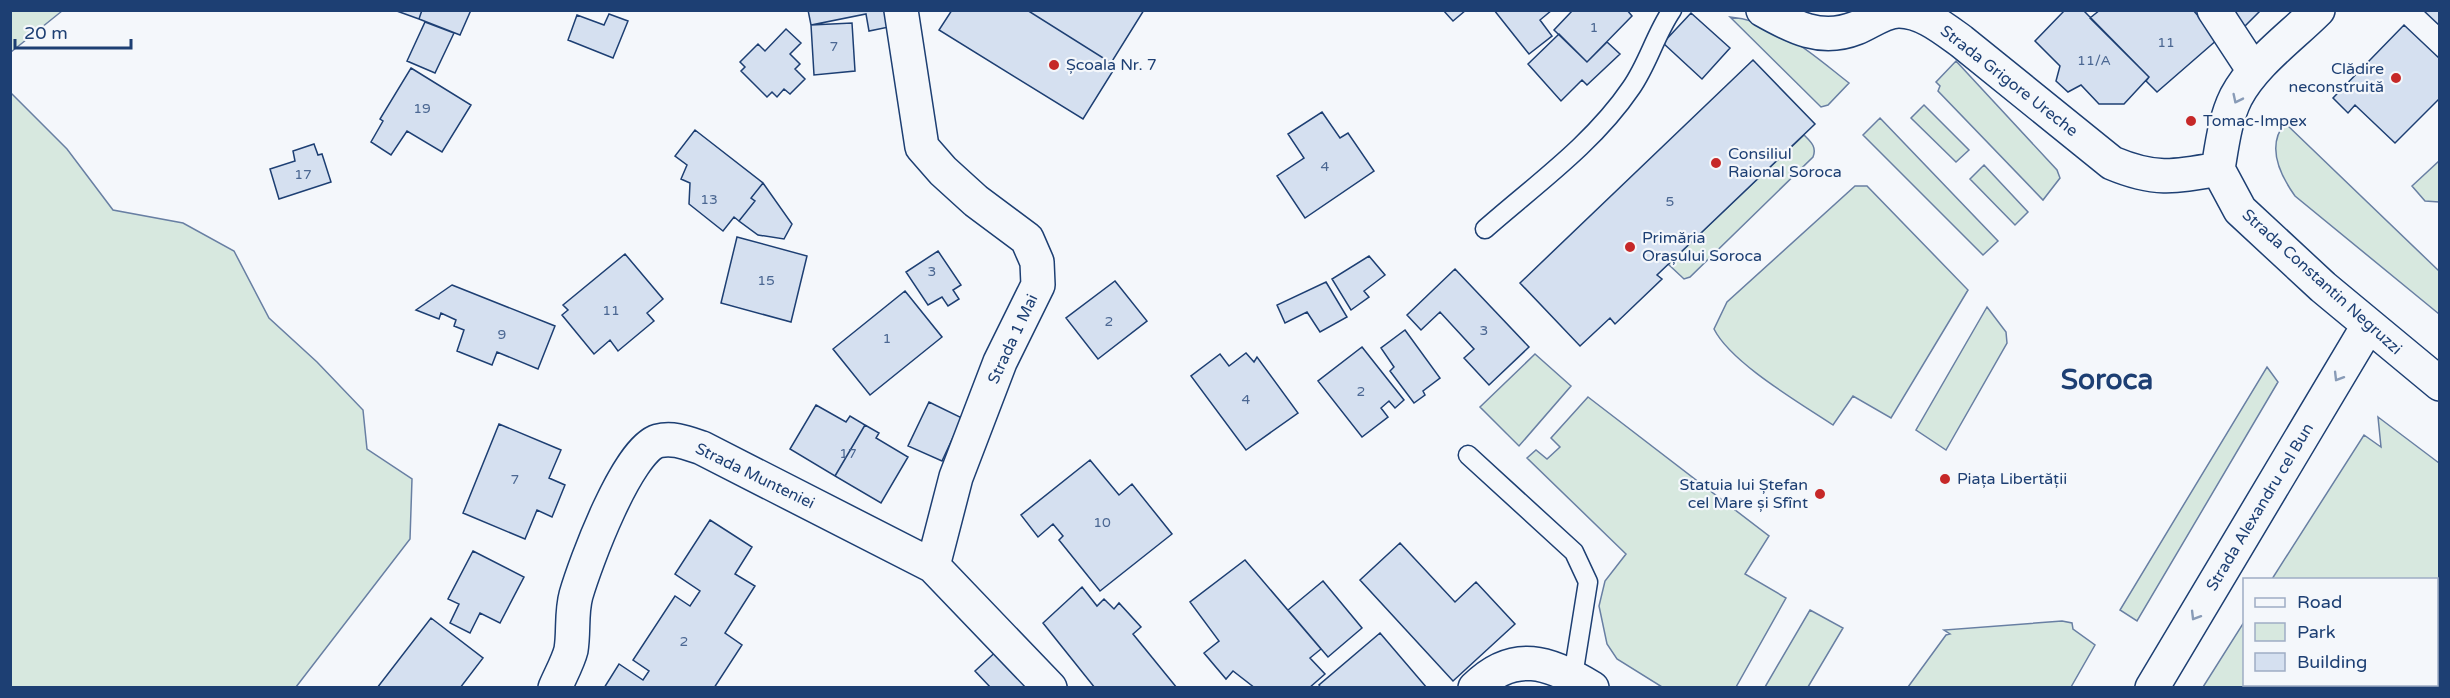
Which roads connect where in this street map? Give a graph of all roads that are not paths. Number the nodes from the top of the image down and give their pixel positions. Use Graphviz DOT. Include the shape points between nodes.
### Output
graph roads {
  1 [pos="901,10"];
  2 [pos="1672,10"];
  3 [pos="1763,10"];
  4 [pos="2214,10"];
  5 [pos="2319,10"];
  6 [pos="1940,18"];
  7 [pos="2254,71"];
  8 [pos="2218,169"];
  9 [pos="1485,229"];
  10 [pos="2368,326"];
  11 [pos="2439,384"];
  12 [pos="1468,455"];
  13 [pos="933,566"];
  14 [pos="1582,682"];
  15 [pos="555,687"];
  16 [pos="1050,687"];
  17 [pos="1475,687"];
  18 [pos="2152,687"];
  1 -- 13 [label="street, Strada 1 Mai" via="922,147 976,201 1027,239 1037,262 1038,285 1000,362 956,477"];
  2 -- 9 [label="lane" via="1657,31 1632,86 1609,117"];
  3 -- 6 [label="street, Strada Grigore Ureche" via="1798,30 1828,33 1854,29 1898,11"];
  4 -- 7 [label="street"];
  5 -- 7 [label="street"];
  6 -- 8 [label="street, Strada Grigore Ureche" via="2112,163 2141,175 2176,177"];
  7 -- 8 [label="street, one-way" via="2236,98 2223,136"];
  8 -- 10 [label="street, Strada Constantin Negruzzi" via="2240,210"];
  10 -- 11 [label="street, Strada Constantin Negruzzi"];
  10 -- 18 [label="street, Strada Alexandru cel Bun, one-way"];
  12 -- 14 [label="lane" via="1574,552 1588,582"];
  13 -- 15 [label="street, Strada Munteniei" via="702,448 675,440 656,442 629,467 585,567 575,598 571,651"];
  13 -- 16 [label="street"];
  14 -- 17 [label="street" via="1535,662 1498,669"];
}
